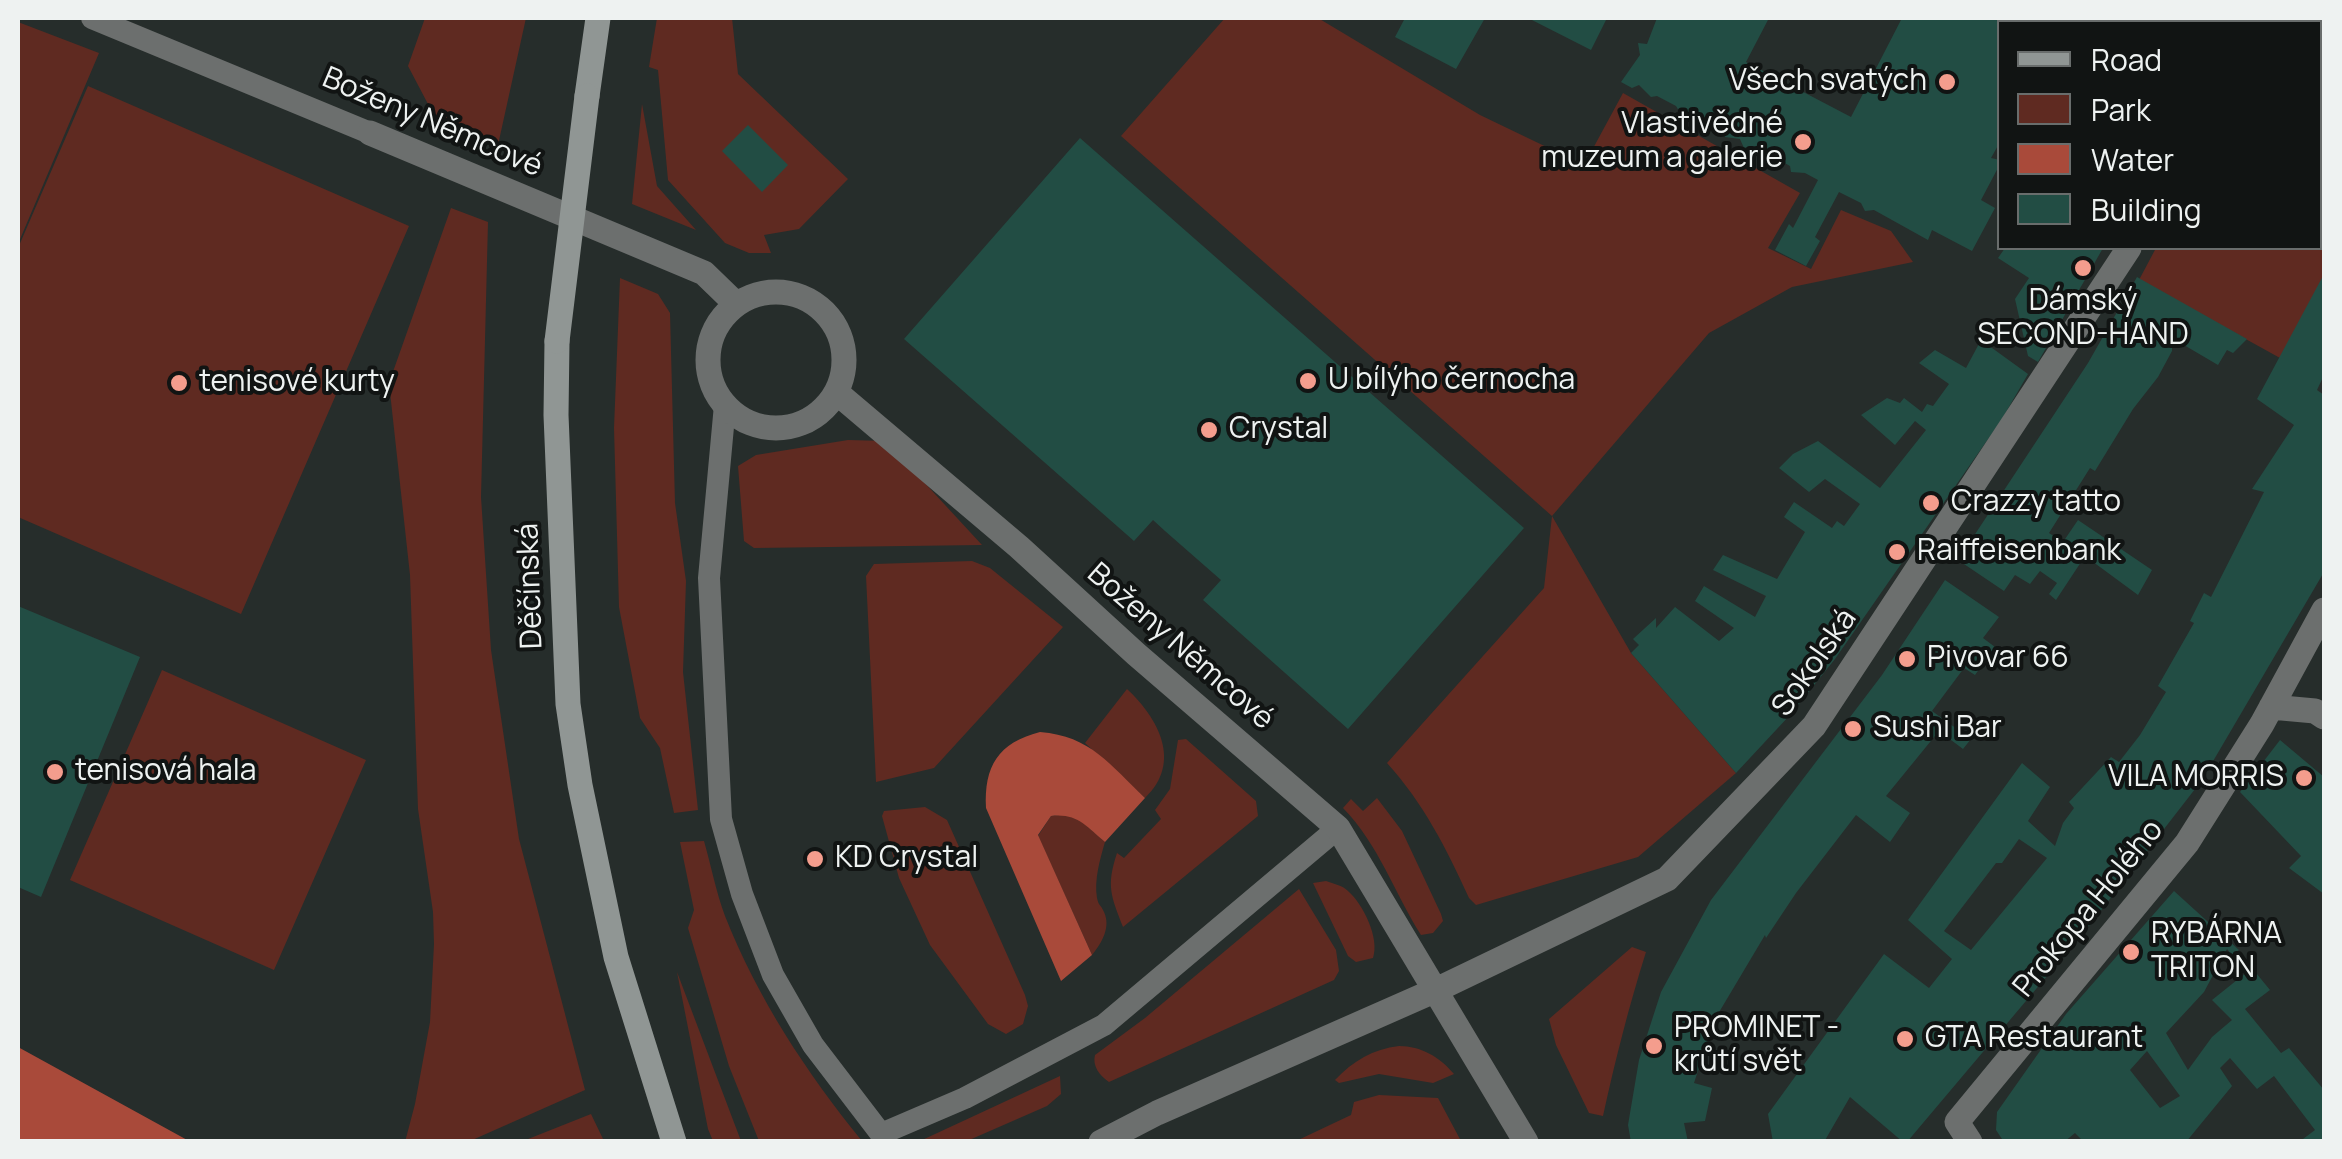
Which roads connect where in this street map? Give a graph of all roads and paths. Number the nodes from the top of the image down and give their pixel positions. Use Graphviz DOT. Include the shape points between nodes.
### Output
graph roads {
  1 [pos="92,18"];
  2 [pos="598,18"];
  3 [pos="370,133"];
  4 [pos="2128,250"];
  5 [pos="736,304"];
  6 [pos="836,392"];
  7 [pos="725,405"];
  8 [pos="2324,610"];
  9 [pos="2272,707"];
  10 [pos="2324,718"];
  11 [pos="1338,828"];
  12 [pos="1436,990"];
  13 [pos="1112,1139"];
  14 [pos="674,1142"];
  15 [pos="1526,1142"];
  16 [pos="1970,1142"];
  1 -- 3 [label="lane, Boženy Němcové"];
  2 -- 14 [label="main road, Děčínská, bridge" via="557,340 568,704 616,957"];
  3 -- 5 [label="street, Boženy Němcové" via="704,273"];
  4 -- 12 [label="street, Sokolská" via="1814,726 1667,879"];
  5 -- 6 [label="street" via="778,292 819,306 843,343"];
  5 -- 7 [label="street" via="710,341 712,386"];
  6 -- 7 [label="street" via="808,420 787,428 742,419"];
  6 -- 11 [label="street, Boženy Němcové"];
  7 -- 11 [label="lane" via="709,578 721,819 773,976 813,1045 880,1134 1104,1025"];
  8 -- 9 [label="street"];
  9 -- 10 [label="street" via="2315,710"];
  9 -- 16 [label="street, Prokopa Holého" via="2187,842 1957,1122"];
  11 -- 12 [label="street, Boženy Němcové"];
  12 -- 13 [label="street, Sokolská"];
  12 -- 15 [label="street"];
}
